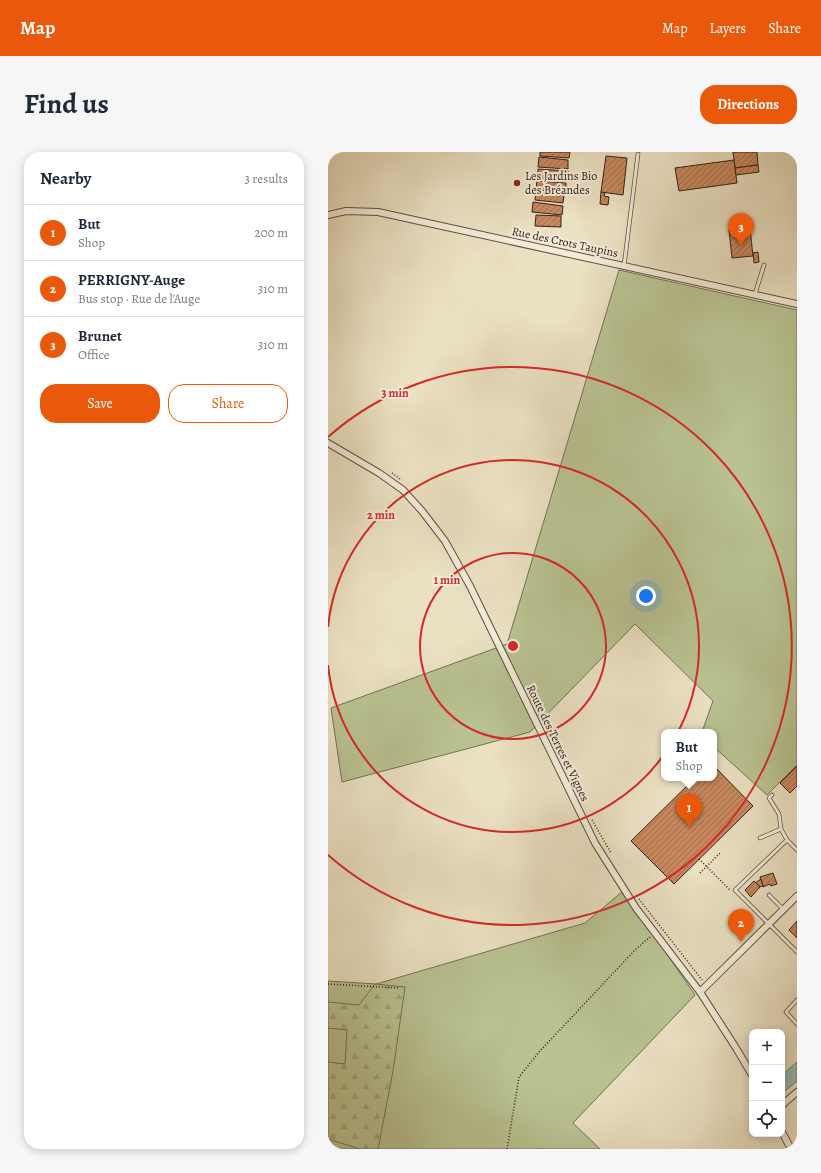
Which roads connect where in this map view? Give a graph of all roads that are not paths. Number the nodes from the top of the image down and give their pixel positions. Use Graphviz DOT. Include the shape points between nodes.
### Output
graph roads {
  1 [pos="638,154"];
  2 [pos="328,215"];
  3 [pos="764,265"];
  4 [pos="624,266"];
  5 [pos="756,294"];
  6 [pos="797,304"];
  7 [pos="328,443"];
  8 [pos="772,795"];
  9 [pos="781,829"];
  10 [pos="760,838"];
  11 [pos="787,840"];
  12 [pos="797,850"];
  13 [pos="769,895"];
  14 [pos="797,896"];
  15 [pos="784,910"];
  16 [pos="769,924"];
  17 [pos="797,952"];
  18 [pos="700,992"];
  19 [pos="797,1000"];
  20 [pos="797,1024"];
  21 [pos="749,1070"];
  22 [pos="797,1092"];
  23 [pos="785,1102"];
  24 [pos="785,1137"];
  25 [pos="791,1149"];
  1 -- 4 [label="lane"];
  2 -- 4 [label="street, Rue des Crots Taupins" via="378,212"];
  3 -- 5 [label="lane"];
  4 -- 5 [label="street, Rue des Crots Taupins"];
  5 -- 6 [label="street, Rue des Crots Taupins"];
  7 -- 18 [label="street, Route des Terres et Vignes" via="403,490 445,542 470,586 595,843 628,897"];
  8 -- 9 [label="lane" via="769,798 779,814"];
  9 -- 10 [label="lane"];
  9 -- 11 [label="lane"];
  11 -- 12 [label="lane"];
  11 -- 16 [label="lane" via="735,890"];
  13 -- 15 [label="lane"];
  14 -- 15 [label="street"];
  15 -- 16 [label="street"];
  16 -- 17 [label="lane"];
  16 -- 18 [label="street"];
  18 -- 21 [label="street, Route des Terres et Vignes"];
  19 -- 20 [label="lane" via="786,1012"];
  22 -- 23 [label="street"];
  24 -- 25 [label="street"];
}
